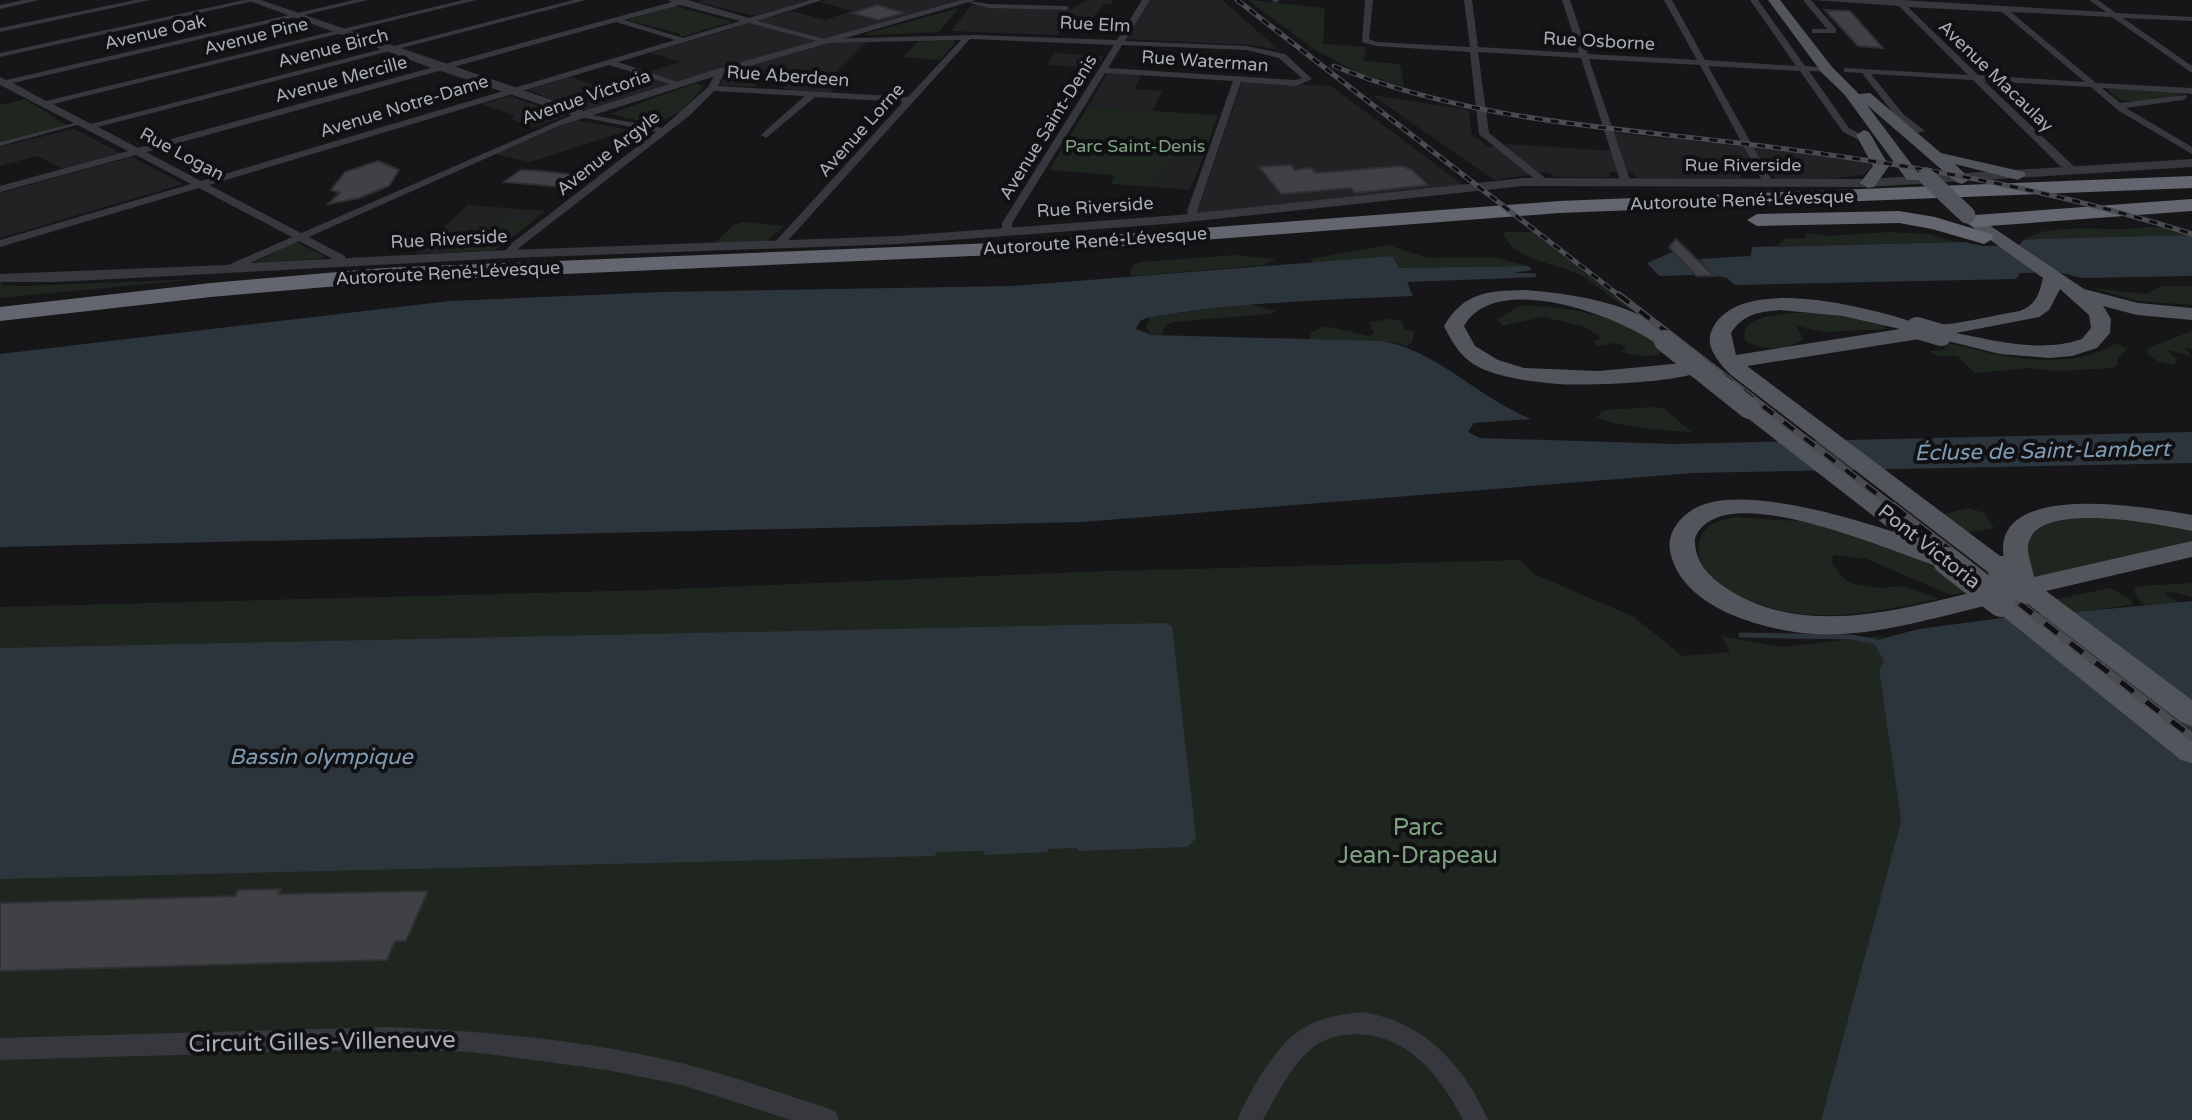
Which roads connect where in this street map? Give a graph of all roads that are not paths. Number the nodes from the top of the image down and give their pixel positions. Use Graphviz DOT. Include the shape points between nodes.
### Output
graph roads {
  1 [pos="35,0"];
  2 [pos="146,0"];
  3 [pos="253,0"];
  4 [pos="267,0"];
  5 [pos="364,0"];
  6 [pos="472,0"];
  7 [pos="582,0"];
  8 [pos="818,0"];
  9 [pos="967,0"];
  10 [pos="1146,0"];
  11 [pos="1369,0"];
  12 [pos="1468,0"];
  13 [pos="1566,0"];
  14 [pos="1659,0"];
  15 [pos="1668,0"];
  16 [pos="1754,0"];
  17 [pos="1774,0"];
  18 [pos="1791,0"];
  19 [pos="1807,0"];
  20 [pos="1818,0"];
  21 [pos="1992,0"];
  22 [pos="2093,0"];
  23 [pos="681,1"];
  24 [pos="1899,2"];
  25 [pos="0,7"];
  26 [pos="1066,8"];
  27 [pos="2003,9"];
  28 [pos="300,14"];
  29 [pos="2114,15"];
  30 [pos="2192,19"];
  31 [pos="617,20"];
  32 [pos="748,21"];
  33 [pos="0,30"];
  34 [pos="346,31"];
  35 [pos="1815,31"];
  36 [pos="856,32"];
  37 [pos="968,37"];
  38 [pos="682,40"];
  39 [pos="866,40"];
  40 [pos="824,41"];
  41 [pos="1119,42"];
  42 [pos="394,48"];
  43 [pos="1473,49"];
  44 [pos="0,55"];
  45 [pos="1584,56"];
  46 [pos="609,62"];
  47 [pos="1696,62"];
  48 [pos="1841,62"];
  49 [pos="1822,64"];
  50 [pos="446,67"];
  51 [pos="1803,68"];
  52 [pos="1103,70"];
  53 [pos="2192,70"];
  54 [pos="721,71"];
  55 [pos="1864,71"];
  56 [pos="1975,78"];
  57 [pos="1238,79"];
  58 [pos="2,82"];
  59 [pos="1305,82"];
  60 [pos="677,85"];
  61 [pos="2093,85"];
  62 [pos="712,88"];
  63 [pos="2190,90"];
  64 [pos="512,91"];
  65 [pos="1837,91"];
  66 [pos="814,93"];
  67 [pos="1865,96"];
  68 [pos="910,100"];
  69 [pos="47,103"];
  70 [pos="2119,106"];
  71 [pos="584,115"];
  72 [pos="1865,115"];
  73 [pos="88,124"];
  74 [pos="663,131"];
  75 [pos="1920,131"];
  76 [pos="766,135"];
  77 [pos="1868,141"];
  78 [pos="0,144"];
  79 [pos="1928,149"];
  80 [pos="2192,151"];
  81 [pos="138,152"];
  82 [pos="1738,153"];
  83 [pos="2192,163"];
  84 [pos="2075,172"];
  85 [pos="2018,175"];
  86 [pos="1919,177"];
  87 [pos="1962,179"];
  88 [pos="1758,181"];
  89 [pos="1545,182"];
  90 [pos="2192,182"];
  91 [pos="1626,183"];
  92 [pos="1868,183"];
  93 [pos="200,184"];
  94 [pos="0,189"];
  95 [pos="2192,194"];
  96 [pos="2192,207"];
  97 [pos="1195,217"];
  98 [pos="1479,222"];
  99 [pos="1982,231"];
  100 [pos="1007,232"];
  101 [pos="300,236"];
  102 [pos="0,244"];
  103 [pos="778,245"];
  104 [pos="509,254"];
  105 [pos="341,263"];
  106 [pos="229,270"];
  107 [pos="0,278"];
  108 [pos="2045,279"];
  109 [pos="315,280"];
  110 [pos="2078,293"];
  111 [pos="275,295"];
  112 [pos="0,301"];
  113 [pos="0,314"];
  114 [pos="2192,314"];
  115 [pos="0,325"];
  116 [pos="0,335"];
  117 [pos="1738,361"];
  118 [pos="1694,368"];
  119 [pos="2192,523"];
  120 [pos="2192,549"];
  121 [pos="1947,561"];
  122 [pos="2024,584"];
  123 [pos="2192,715"];
  124 [pos="2192,752"];
  125 [pos="0,1049"];
  126 [pos="827,1120"];
  127 [pos="1249,1120"];
  128 [pos="1476,1120"];
  1 -- 25 [label="street"];
  2 -- 33 [label="street"];
  3 -- 28 [label="street"];
  3 -- 44 [label="street"];
  4 -- 28 [label="street"];
  5 -- 28 [label="street, Avenue Oak"];
  6 -- 34 [label="street, Avenue Pine"];
  7 -- 42 [label="street, Avenue Birch"];
  8 -- 32 [label="street, Avenue Notre-Dame"];
  9 -- 26 [label="street" via="989,6"];
  9 -- 36 [label="street, Avenue Victoria"];
  10 -- 41 [label="street, Avenue Saint-Denis"];
  11 -- 43 [label="street, Rue Osborne" via="1369,43"];
  12 -- 43 [label="street"];
  13 -- 45 [label="street"];
  14 -- 47 [label="street"];
  15 -- 47 [label="street"];
  16 -- 51 [label="street"];
  17 -- 49 [label="main road"];
  18 -- 35 [label="main road"];
  19 -- 35 [label="street" via="1833,31"];
  20 -- 24 [label="street"];
  21 -- 27 [label="street"];
  22 -- 29 [label="street"];
  23 -- 31 [label="street, Avenue Mercille"];
  23 -- 32 [label="street, Rue Elm"];
  24 -- 27 [label="street"];
  24 -- 56 [label="street, Avenue Macaulay"];
  27 -- 29 [label="street"];
  27 -- 61 [label="street"];
  28 -- 34 [label="street"];
  28 -- 58 [label="street, Avenue Oak"];
  29 -- 30 [label="street"];
  29 -- 53 [label="street"];
  31 -- 38 [label="street"];
  31 -- 50 [label="street, Avenue Mercille"];
  32 -- 38 [label="street, Avenue Notre-Dame"];
  32 -- 40 [label="street, Rue Elm"];
  34 -- 42 [label="street"];
  34 -- 69 [label="street, Avenue Pine"];
  35 -- 48 [label="main road"];
  36 -- 39 [label="street"];
  36 -- 40 [label="street, Avenue Victoria"];
  37 -- 39 [label="street, Rue Elm"];
  37 -- 41 [label="street, Rue Elm"];
  37 -- 68 [label="street, Avenue Lorne"];
  38 -- 46 [label="street, Avenue Notre-Dame"];
  39 -- 40 [label="street, Rue Elm"];
  40 -- 54 [label="street, Avenue Victoria"];
  41 -- 52 [label="street, Avenue Saint-Denis"];
  41 -- 59 [label="street, Rue Elm" via="1270,51 1292,63 1306,76"];
  42 -- 50 [label="street"];
  42 -- 73 [label="street, Avenue Birch"];
  43 -- 45 [label="street, Rue Osborne"];
  43 -- 89 [label="street" via="1484,135"];
  45 -- 47 [label="street, Rue Osborne"];
  45 -- 91 [label="street"];
  46 -- 60 [label="street"];
  46 -- 64 [label="street, Avenue Notre-Dame"];
  47 -- 51 [label="street, Rue Osborne"];
  47 -- 82 [label="street"];
  47 -- 88 [label="street"];
  48 -- 49 [label="main road"];
  48 -- 55 [label="street"];
  48 -- 67 [label="main road"];
  49 -- 51 [label="street, Rue Osborne"];
  49 -- 65 [label="main road"];
  49 -- 72 [label="main road"];
  50 -- 64 [label="street"];
  50 -- 81 [label="street, Avenue Mercille"];
  51 -- 77 [label="street" via="1847,132"];
  52 -- 57 [label="street, Rue Waterman"];
  52 -- 100 [label="street, Avenue Saint-Denis" via="1006,225"];
  54 -- 60 [label="street, Avenue Victoria"];
  54 -- 62 [label="street, Avenue Argyle"];
  55 -- 56 [label="street"];
  55 -- 75 [label="street" via="1900,116"];
  56 -- 61 [label="street"];
  56 -- 84 [label="street, Avenue Macaulay"];
  57 -- 59 [label="street, Rue Waterman"];
  57 -- 97 [label="street" via="1192,211"];
  58 -- 69 [label="street, Rue Logan"];
  60 -- 71 [label="street, Avenue Victoria"];
  61 -- 63 [label="street"];
  61 -- 70 [label="street"];
  62 -- 66 [label="street, Rue Aberdeen"];
  62 -- 74 [label="street, Avenue Argyle"];
  63 -- 70 [label="street" via="2186,97"];
  64 -- 71 [label="street"];
  64 -- 93 [label="street, Avenue Notre-Dame"];
  65 -- 72 [label="main road"];
  65 -- 77 [label="main road"];
  66 -- 68 [label="street, Rue Aberdeen"];
  66 -- 76 [label="street"];
  67 -- 79 [label="main road"];
  67 -- 86 [label="main road"];
  68 -- 103 [label="street, Avenue Lorne"];
  69 -- 73 [label="street, Rue Logan"];
  70 -- 80 [label="street"];
  71 -- 74 [label="street"];
  71 -- 101 [label="street, Avenue Victoria" via="535,131"];
  72 -- 86 [label="main road"];
  73 -- 78 [label="street, Avenue Birch"];
  73 -- 81 [label="street, Rue Logan"];
  74 -- 104 [label="street, Avenue Argyle"];
  77 -- 92 [label="main road" via="1881,166"];
  79 -- 85 [label="main road" via="1961,163"];
  79 -- 87 [label="main road"];
  81 -- 93 [label="street, Rue Logan"];
  81 -- 94 [label="street, Avenue Mercille"];
  83 -- 84 [label="street, Rue Riverside"];
  84 -- 85 [label="street, Rue Riverside"];
  85 -- 87 [label="street, Rue Riverside"];
  86 -- 99 [label="main road"];
  87 -- 92 [label="street, Rue Riverside"];
  88 -- 91 [label="street, Rue Riverside"];
  88 -- 92 [label="street, Rue Riverside"];
  89 -- 91 [label="street, Rue Riverside"];
  89 -- 97 [label="street, Rue Riverside"];
  90 -- 109 [label="highway, Autoroute René-Lévesque" via="1559,207 1018,248"];
  93 -- 101 [label="street, Rue Logan"];
  93 -- 102 [label="street, Avenue Notre-Dame"];
  95 -- 98 [label="highway, Autoroute René-Lévesque"];
  96 -- 99 [label="highway"];
  97 -- 100 [label="street, Rue Riverside"];
  98 -- 99 [label="highway" via="1892,217"];
  98 -- 111 [label="highway, Autoroute René-Lévesque" via="1019,258"];
  99 -- 108 [label="main road"];
  100 -- 103 [label="street, Rue Riverside"];
  101 -- 105 [label="street, Rue Logan" via="341,258"];
  101 -- 106 [label="street, Avenue Victoria"];
  103 -- 104 [label="street, Rue Riverside"];
  104 -- 105 [label="street, Rue Riverside"];
  105 -- 106 [label="street, Rue Riverside"];
  106 -- 107 [label="street, Rue Riverside"];
  108 -- 110 [label="main road"];
  108 -- 117 [label="main road" via="2042,308 2017,318"];
  109 -- 112 [label="highway" via="143,287"];
  109 -- 113 [label="highway, Autoroute René-Lévesque"];
  110 -- 114 [label="main road" via="2137,309"];
  110 -- 122 [label="main road, Pont Victoria, bridge" via="2102,325 2096,338 2049,351 2015,350 1809,305 1768,306 1737,315 1722,332 1724,354 1735,367"];
  111 -- 115 [label="highway, Autoroute René-Lévesque"];
  111 -- 116 [label="highway"];
  118 -- 121 [label="main road, Pont Victoria, bridge" via="1597,379 1525,374 1477,356 1454,326 1464,310 1504,296 1537,296 1607,310 1635,322"];
  119 -- 122 [label="main road" via="2106,510 2042,517 2028,524 2014,543 2014,560"];
  120 -- 121 [label="main road" via="1879,620 1820,626 1778,620 1725,599 1692,572 1682,541 1688,525 1699,517 1747,508 1841,523"];
  121 -- 124 [label="main road, Pont Victoria, bridge"];
  122 -- 123 [label="main road, Pont Victoria"];
  125 -- 126 [label="street, Circuit Gilles-Villeneuve" via="389,1038 472,1041 682,1074"];
  127 -- 128 [label="street" via="1302,1042 1323,1029 1352,1022 1392,1029 1422,1046 1463,1092"];
}
